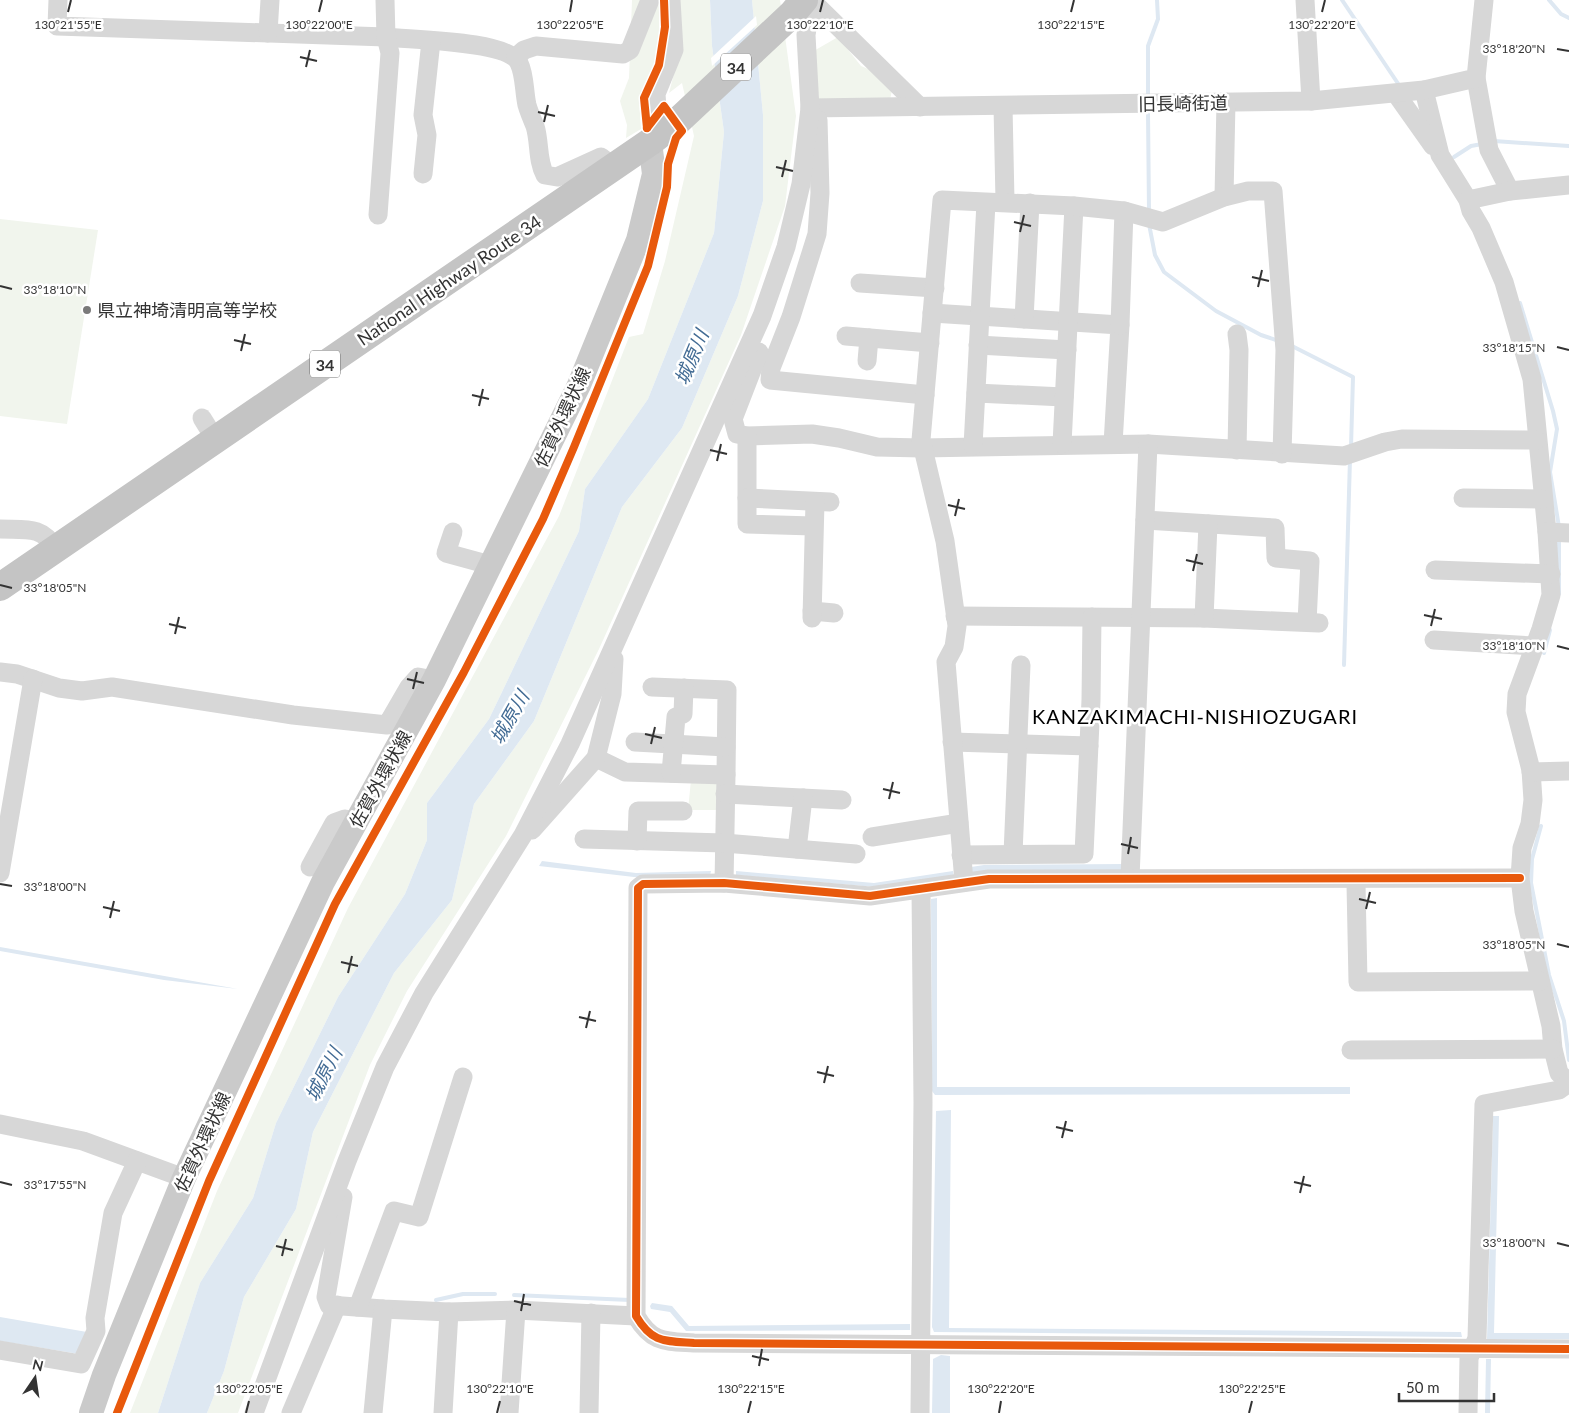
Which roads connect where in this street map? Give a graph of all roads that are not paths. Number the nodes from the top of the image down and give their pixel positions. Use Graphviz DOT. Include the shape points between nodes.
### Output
graph roads {
  1 [pos="58,0"];
  2 [pos="270,0"];
  3 [pos="385,0"];
  4 [pos="650,0"];
  5 [pos="671,0"];
  6 [pos="1305,0"];
  7 [pos="1484,0"];
  8 [pos="804,4"];
  9 [pos="268,33"];
  10 [pos="386,37"];
  11 [pos="431,41"];
  12 [pos="516,58"];
  13 [pos="1476,78"];
  14 [pos="1424,90"];
  15 [pos="1398,93"];
  16 [pos="1311,100"];
  17 [pos="1226,102"];
  18 [pos="1003,106"];
  19 [pos="920,107"];
  20 [pos="810,108"];
  21 [pos="650,142"];
  22 [pos="1440,155"];
  23 [pos="614,167"];
  24 [pos="423,174"];
  25 [pos="1569,185"];
  26 [pos="1510,191"];
  27 [pos="1224,197"];
  28 [pos="1468,200"];
  29 [pos="1005,201"];
  30 [pos="986,203"];
  31 [pos="1030,203"];
  32 [pos="1074,206"];
  33 [pos="1124,211"];
  34 [pos="378,215"];
  35 [pos="860,283"];
  36 [pos="935,288"];
  37 [pos="932,313"];
  38 [pos="762,316"];
  39 [pos="979,316"];
  40 [pos="1024,319"];
  41 [pos="1068,322"];
  42 [pos="1120,325"];
  43 [pos="1237,334"];
  44 [pos="846,336"];
  45 [pos="870,338"];
  46 [pos="930,343"];
  47 [pos="978,345"];
  48 [pos="1066,350"];
  49 [pos="867,361"];
  50 [pos="976,393"];
  51 [pos="925,395"];
  52 [pos="1064,397"];
  53 [pos="747,436"];
  54 [pos="1536,440"];
  55 [pos="1062,444"];
  56 [pos="1113,444"];
  57 [pos="1148,444"];
  58 [pos="973,446"];
  59 [pos="922,448"];
  60 [pos="1237,450"];
  61 [pos="1282,454"];
  62 [pos="747,498"];
  63 [pos="1463,498"];
  64 [pos="1542,499"];
  65 [pos="1145,520"];
  66 [pos="1208,524"];
  67 [pos="814,526"];
  68 [pos="0,530"];
  69 [pos="453,532"];
  70 [pos="1547,532"];
  71 [pos="1568,533"];
  72 [pos="55,549"];
  73 [pos="490,565"];
  74 [pos="1435,570"];
  75 [pos="1551,574"];
  76 [pos="0,588"];
  77 [pos="834,613"];
  78 [pos="955,616"];
  79 [pos="1092,617"];
  80 [pos="1140,617"];
  81 [pos="1204,618"];
  82 [pos="1434,640"];
  83 [pos="1534,646"];
  84 [pos="614,650"];
  85 [pos="1021,665"];
  86 [pos="0,672"];
  87 [pos="33,679"];
  88 [pos="434,680"];
  89 [pos="652,687"];
  90 [pos="684,688"];
  91 [pos="634,742"];
  92 [pos="952,742"];
  93 [pos="673,744"];
  94 [pos="1017,744"];
  95 [pos="1089,746"];
  96 [pos="726,747"];
  97 [pos="596,758"];
  98 [pos="1569,771"];
  99 [pos="1531,772"];
  100 [pos="671,773"];
  101 [pos="726,775"];
  102 [pos="725,794"];
  103 [pos="802,798"];
  104 [pos="842,800"];
  105 [pos="683,811"];
  106 [pos="356,823"];
  107 [pos="959,824"];
  108 [pos="522,835"];
  109 [pos="872,837"];
  110 [pos="584,839"];
  111 [pos="637,841"];
  112 [pos="724,842"];
  113 [pos="797,849"];
  114 [pos="856,854"];
  115 [pos="1013,854"];
  116 [pos="961,855"];
  117 [pos="310,867"];
  118 [pos="0,873"];
  119 [pos="1130,878"];
  120 [pos="1520,878"];
  121 [pos="964,882"];
  122 [pos="724,883"];
  123 [pos="1356,884"];
  124 [pos="921,889"];
  125 [pos="1540,981"];
  126 [pos="1553,1049"];
  127 [pos="1351,1050"];
  128 [pos="463,1077"];
  129 [pos="1569,1083"];
  130 [pos="0,1124"];
  131 [pos="137,1161"];
  132 [pos="347,1161"];
  133 [pos="184,1178"];
  134 [pos="336,1306"];
  135 [pos="358,1307"];
  136 [pos="383,1310"];
  137 [pos="516,1310"];
  138 [pos="449,1312"];
  139 [pos="591,1313"];
  140 [pos="636,1316"];
  141 [pos="920,1345"];
  142 [pos="1472,1348"];
  143 [pos="1569,1349"];
  144 [pos="0,1350"];
  145 [pos="91,1413"];
  146 [pos="254,1413"];
  147 [pos="290,1413"];
  148 [pos="373,1413"];
  149 [pos="443,1413"];
  150 [pos="510,1413"];
  151 [pos="588,1413"];
  152 [pos="920,1413"];
  153 [pos="1468,1413"];
  1 -- 9 [label="street" via="57,26"];
  2 -- 9 [label="street"];
  3 -- 10 [label="street"];
  4 -- 12 [label="street" via="630,50 623,54 536,46 524,50"];
  5 -- 21 [label="street" via="674,50 656,94 658,122"];
  6 -- 16 [label="street"];
  7 -- 13 [label="street"];
  8 -- 19 [label="street"];
  8 -- 20 [label="street" via="808,16"];
  8 -- 21 [label="highway, National Highway Route 34 / 34" via="679,120"];
  9 -- 10 [label="street"];
  10 -- 11 [label="street"];
  10 -- 34 [label="street" via="390,53"];
  11 -- 12 [label="street" via="464,42"];
  11 -- 24 [label="street" via="423,115 427,135"];
  12 -- 23 [label="street" via="544,175 557,177 601,157"];
  13 -- 14 [label="street, 旧長崎街道"];
  13 -- 26 [label="street" via="1487,144"];
  14 -- 15 [label="street, 旧長崎街道"];
  14 -- 22 [label="street"];
  15 -- 16 [label="street, 旧長崎街道"];
  15 -- 22 [label="street"];
  16 -- 17 [label="street, 旧長崎街道"];
  17 -- 18 [label="street, 旧長崎街道"];
  17 -- 27 [label="street"];
  18 -- 19 [label="street, 旧長崎街道"];
  18 -- 29 [label="street"];
  19 -- 20 [label="street, 旧長崎街道"];
  20 -- 38 [label="street" via="794,221"];
  20 -- 51 [label="street" via="818,116 820,193 817,234 792,317 771,368 770,380"];
  21 -- 23 [label="highway, National Highway Route 34 / 34"];
  21 -- 73 [label="main road, 佐賀外環状線" via="654,174 638,240 579,384 550,426"];
  22 -- 28 [label="street"];
  23 -- 72 [label="highway, National Highway Route 34 / 34" via="208,428"];
  25 -- 26 [label="street"];
  26 -- 28 [label="street"];
  27 -- 33 [label="street" via="1163,222"];
  27 -- 61 [label="street" via="1248,191 1273,191 1285,343"];
  28 -- 54 [label="street" via="1504,282 1529,370 1535,402"];
  29 -- 30 [label="street"];
  29 -- 31 [label="street"];
  30 -- 36 [label="street" via="942,200"];
  30 -- 39 [label="street"];
  31 -- 32 [label="street"];
  31 -- 40 [label="street"];
  32 -- 33 [label="street"];
  32 -- 41 [label="street"];
  33 -- 42 [label="street"];
  35 -- 36 [label="street"];
  36 -- 37 [label="street"];
  37 -- 39 [label="street"];
  37 -- 46 [label="street"];
  38 -- 53 [label="street" via="761,348 733,419 737,434"];
  38 -- 84 [label="street"];
  39 -- 40 [label="street"];
  39 -- 47 [label="street"];
  40 -- 41 [label="street"];
  41 -- 42 [label="street"];
  41 -- 48 [label="street"];
  42 -- 56 [label="street"];
  43 -- 60 [label="street" via="1240,350"];
  44 -- 45 [label="street"];
  45 -- 46 [label="street"];
  45 -- 49 [label="street"];
  46 -- 51 [label="street"];
  47 -- 48 [label="street"];
  47 -- 50 [label="street"];
  48 -- 52 [label="street"];
  50 -- 52 [label="street"];
  50 -- 58 [label="street"];
  51 -- 59 [label="street"];
  52 -- 55 [label="street"];
  53 -- 59 [label="street" via="812,434 877,447"];
  53 -- 62 [label="street"];
  54 -- 61 [label="street" via="1402,439 1349,455"];
  54 -- 64 [label="street"];
  55 -- 56 [label="street"];
  55 -- 58 [label="street"];
  56 -- 57 [label="street"];
  57 -- 60 [label="street"];
  57 -- 65 [label="street"];
  58 -- 59 [label="street"];
  59 -- 78 [label="street" via="945,541"];
  60 -- 61 [label="street"];
  62 -- 67 [label="street" via="747,524"];
  62 -- 67 [label="street" via="823,502"];
  63 -- 64 [label="street"];
  64 -- 70 [label="street"];
  65 -- 66 [label="street"];
  65 -- 80 [label="street"];
  66 -- 81 [label="street"];
  66 -- 81 [label="street" via="1275,528 1276,558 1310,560 1313,623"];
  67 -- 77 [label="street" via="812,615"];
  68 -- 72 [label="street" via="40,531 50,539"];
  69 -- 73 [label="street" via="446,553"];
  70 -- 71 [label="street"];
  70 -- 75 [label="street"];
  72 -- 76 [label="highway, National Highway Route 34 / 34"];
  73 -- 88 [label="main road, 佐賀外環状線"];
  74 -- 75 [label="street"];
  75 -- 83 [label="street" via="1550,595"];
  78 -- 79 [label="street"];
  78 -- 92 [label="street" via="954,647 946,662"];
  79 -- 80 [label="street"];
  79 -- 95 [label="street"];
  80 -- 81 [label="street"];
  80 -- 119 [label="street"];
  82 -- 83 [label="street"];
  83 -- 99 [label="street" via="1517,694 1516,712"];
  84 -- 97 [label="street" via="612,694"];
  84 -- 108 [label="street"];
  85 -- 94 [label="street"];
  86 -- 87 [label="street"];
  87 -- 88 [label="street" via="59,688 82,691 112,687 292,715 387,725 418,677"];
  87 -- 118 [label="street"];
  88 -- 106 [label="main road, 佐賀外環状線"];
  89 -- 90 [label="street"];
  90 -- 93 [label="street" via="683,714 676,717"];
  90 -- 96 [label="street" via="727,690"];
  91 -- 93 [label="street"];
  92 -- 94 [label="street"];
  92 -- 107 [label="street"];
  93 -- 96 [label="street"];
  93 -- 100 [label="street"];
  94 -- 95 [label="street"];
  94 -- 115 [label="street"];
  95 -- 115 [label="street" via="1084,854"];
  96 -- 101 [label="street"];
  97 -- 100 [label="street" via="625,772"];
  97 -- 108 [label="street" via="537,828"];
  98 -- 99 [label="street"];
  99 -- 120 [label="street" via="1533,800 1522,848"];
  100 -- 101 [label="street"];
  101 -- 102 [label="street"];
  102 -- 103 [label="street"];
  102 -- 112 [label="street"];
  103 -- 104 [label="street"];
  103 -- 113 [label="street"];
  105 -- 111 [label="street" via="638,811"];
  106 -- 117 [label="street" via="345,819 334,823"];
  106 -- 133 [label="main road, 佐賀外環状線" via="323,882"];
  107 -- 109 [label="street"];
  107 -- 116 [label="street"];
  108 -- 132 [label="street" via="424,993 386,1067"];
  110 -- 111 [label="street"];
  111 -- 112 [label="street"];
  112 -- 113 [label="street"];
  112 -- 122 [label="street"];
  113 -- 114 [label="street"];
  115 -- 116 [label="street"];
  116 -- 121 [label="street"];
  119 -- 120 [label="street"];
  119 -- 121 [label="street"];
  120 -- 125 [label="street"];
  121 -- 124 [label="street"];
  122 -- 124 [label="street" via="870,896"];
  122 -- 140 [label="street" via="643,884 638,888"];
  123 -- 125 [label="street" via="1358,982"];
  124 -- 141 [label="street"];
  125 -- 126 [label="street"];
  126 -- 127 [label="street"];
  126 -- 129 [label="street" via="1558,1073"];
  128 -- 135 [label="street" via="419,1217 394,1211"];
  129 -- 142 [label="street" via="1559,1090 1484,1104 1477,1338"];
  130 -- 131 [label="street" via="83,1141"];
  131 -- 133 [label="street"];
  131 -- 144 [label="street" via="113,1213 95,1318 96,1331 82,1364"];
  132 -- 134 [label="street" via="326,1297 329,1305"];
  132 -- 146 [label="street"];
  133 -- 145 [label="main road, 佐賀外環状線"];
  134 -- 135 [label="street"];
  134 -- 147 [label="street"];
  135 -- 136 [label="street"];
  136 -- 138 [label="street"];
  136 -- 148 [label="street"];
  137 -- 138 [label="street"];
  137 -- 139 [label="street"];
  137 -- 150 [label="street"];
  138 -- 149 [label="street"];
  139 -- 140 [label="street"];
  139 -- 151 [label="street"];
  140 -- 141 [label="street" via="645,1331 659,1340"];
  141 -- 142 [label="street"];
  141 -- 152 [label="street"];
  142 -- 143 [label="street"];
  142 -- 153 [label="street"];
}
